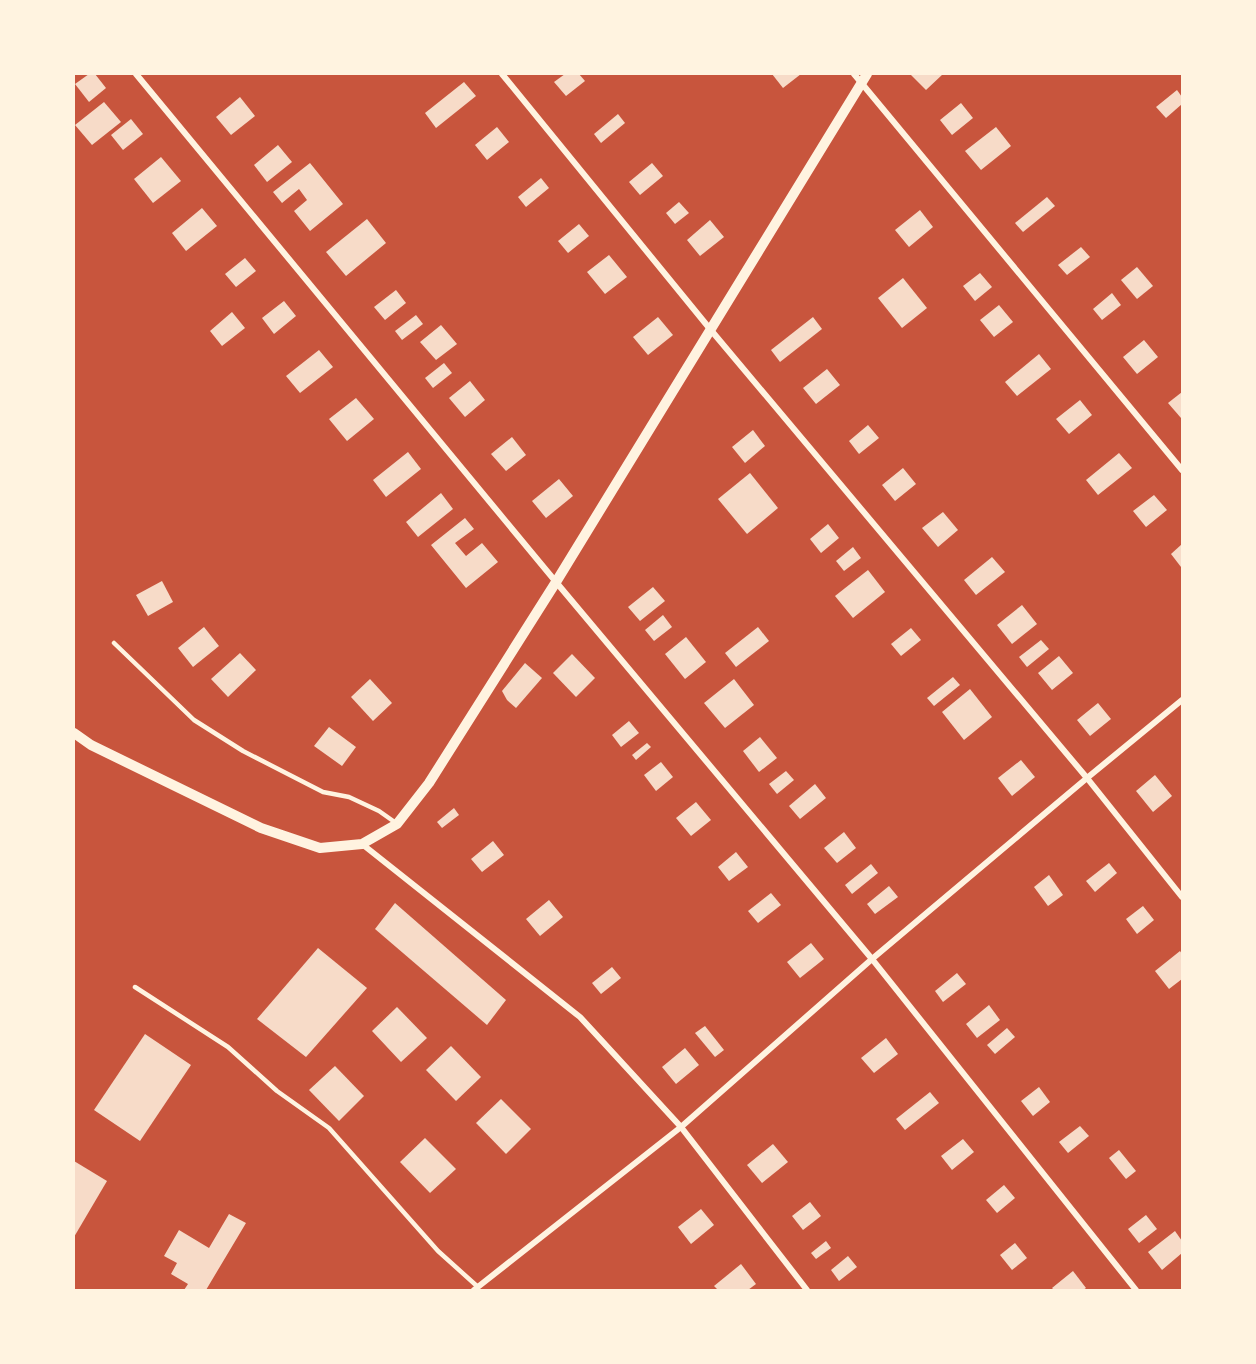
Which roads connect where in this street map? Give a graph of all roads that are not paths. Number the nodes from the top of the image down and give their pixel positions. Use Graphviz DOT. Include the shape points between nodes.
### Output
graph roads {
  1 [pos="136,74"];
  2 [pos="502,74"];
  3 [pos="854,74"];
  4 [pos="865,78"];
  5 [pos="710,329"];
  6 [pos="1182,470"];
  7 [pos="556,582"];
  8 [pos="114,643"];
  9 [pos="1182,700"];
  10 [pos="74,733"];
  11 [pos="1087,778"];
  12 [pos="397,824"];
  13 [pos="362,844"];
  14 [pos="1182,897"];
  15 [pos="872,959"];
  16 [pos="135,987"];
  17 [pos="681,1128"];
  18 [pos="478,1289"];
  19 [pos="807,1290"];
  20 [pos="1136,1290"];
  1 -- 7 [label="street"];
  2 -- 5 [label="street"];
  3 -- 4 [label="street"];
  4 -- 5 [label="street"];
  4 -- 6 [label="street"];
  5 -- 7 [label="street"];
  5 -- 11 [label="street"];
  7 -- 12 [label="street" via="429,783"];
  7 -- 15 [label="street"];
  8 -- 12 [label="lane" via="194,720 243,751 323,792 349,797"];
  9 -- 11 [label="street"];
  10 -- 13 [label="street" via="261,828 320,848"];
  11 -- 14 [label="street"];
  11 -- 15 [label="street"];
  12 -- 13 [label="street"];
  13 -- 17 [label="street" via="580,1017"];
  15 -- 17 [label="street"];
  15 -- 20 [label="street"];
  16 -- 18 [label="lane" via="228,1047 277,1091 329,1128 438,1251"];
  17 -- 18 [label="street"];
  17 -- 19 [label="street"];
}
